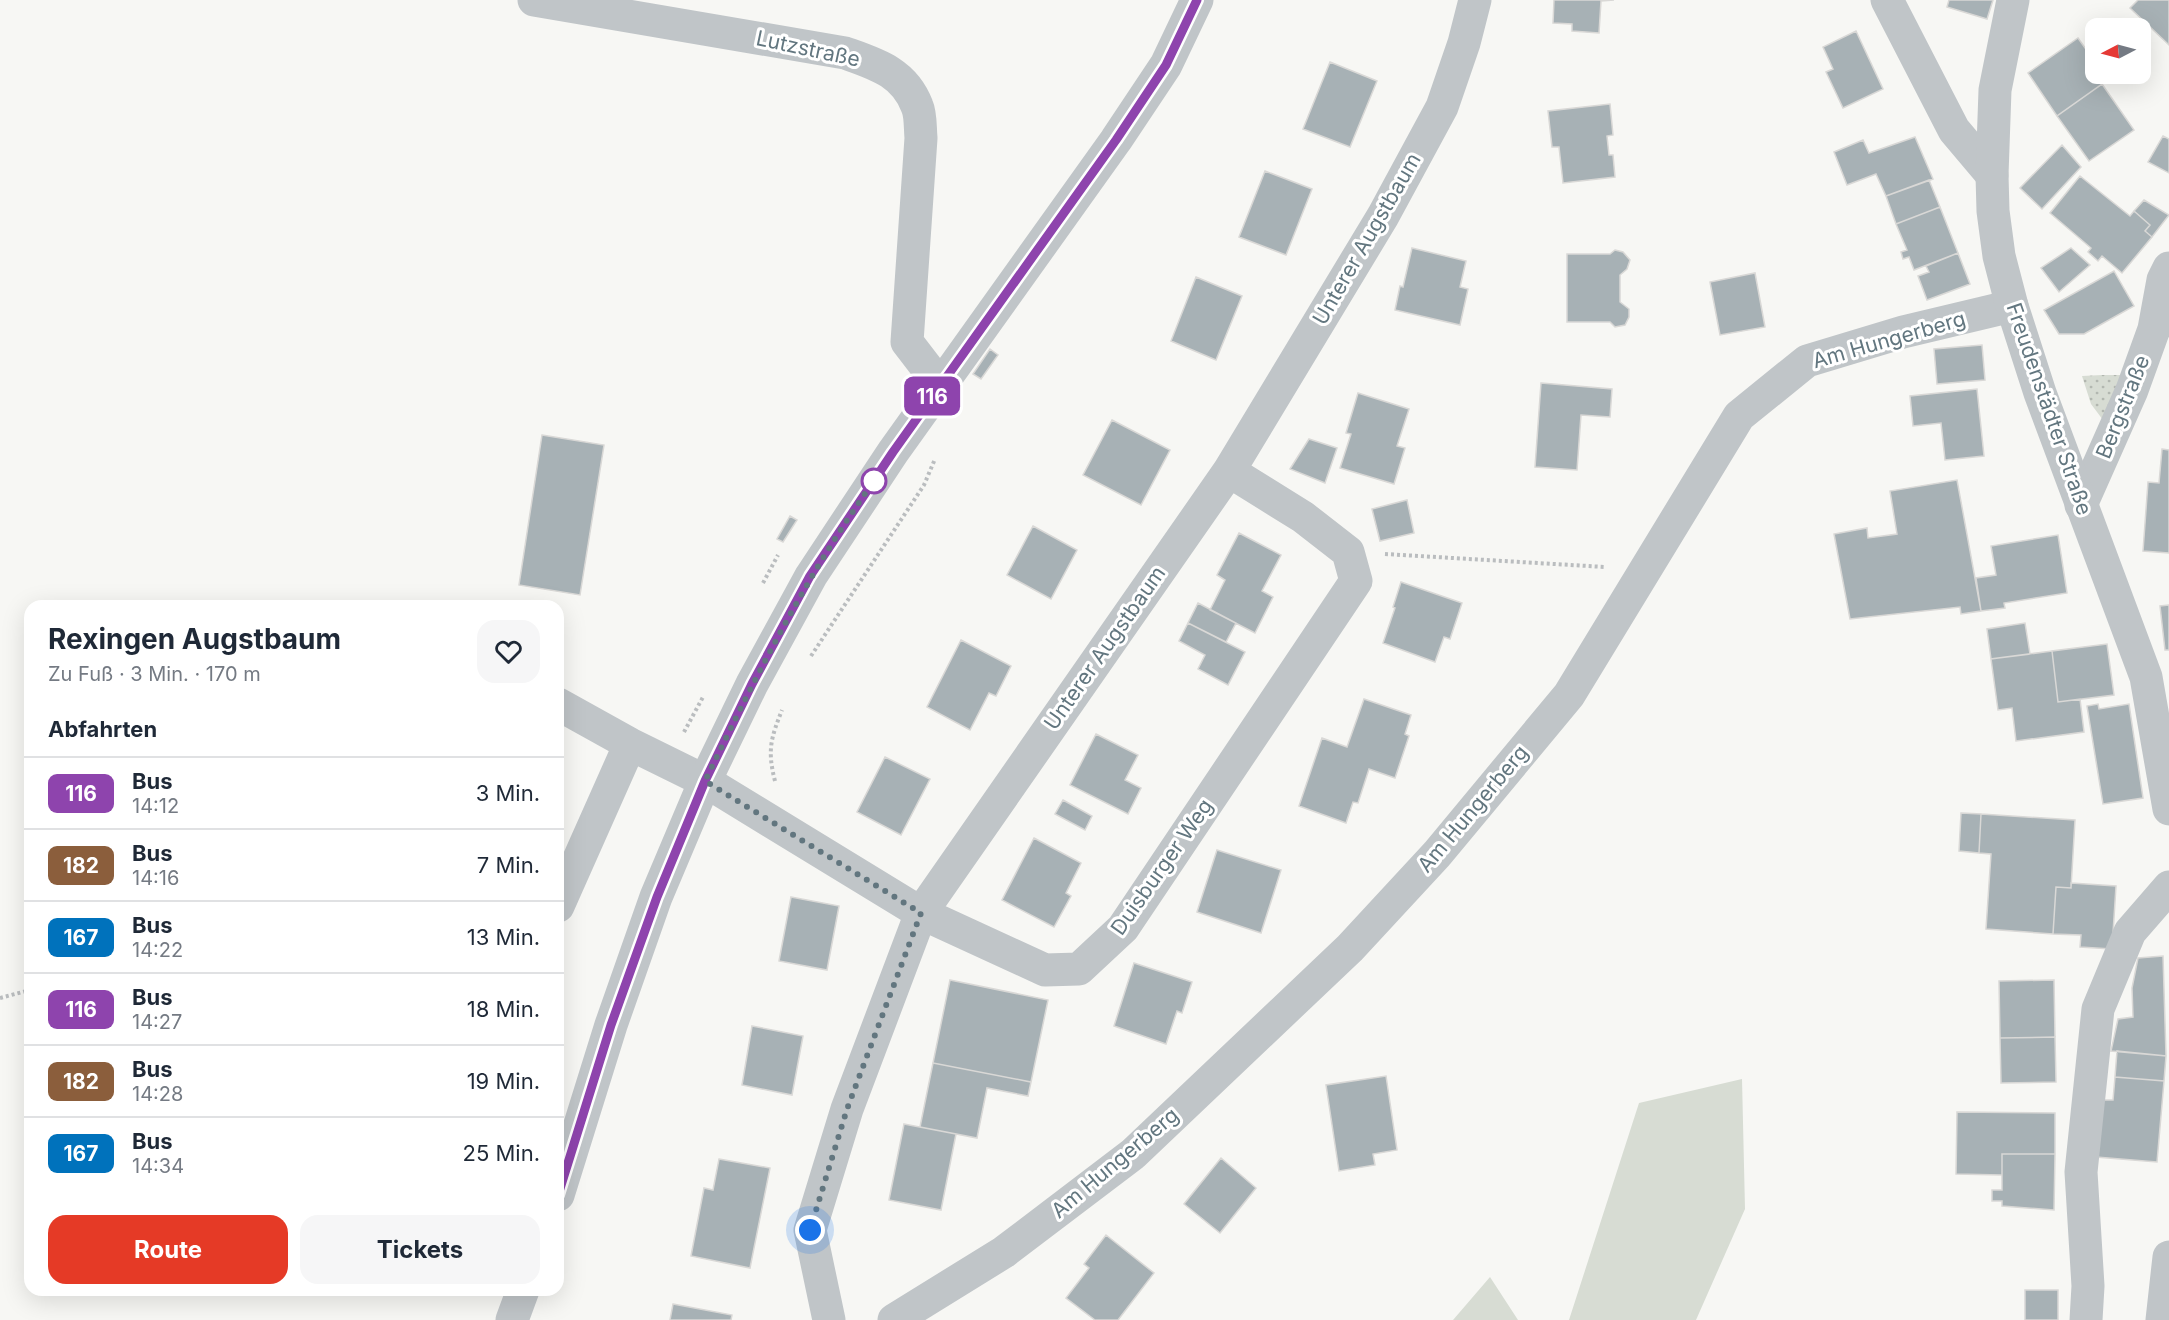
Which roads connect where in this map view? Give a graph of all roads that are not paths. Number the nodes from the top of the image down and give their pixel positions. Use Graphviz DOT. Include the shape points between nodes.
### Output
graph roads {
  1 [pos="534,0"];
  2 [pos="1197,0"];
  3 [pos="1475,0"];
  4 [pos="1887,0"];
  5 [pos="2013,0"];
  6 [pos="1992,175"];
  7 [pos="2169,268"];
  8 [pos="2012,306"];
  9 [pos="2162,321"];
  10 [pos="940,385"];
  11 [pos="1229,471"];
  12 [pos="2081,505"];
  13 [pos="564,707"];
  14 [pos="630,744"];
  15 [pos="705,781"];
  16 [pos="2169,809"];
  17 [pos="2169,887"];
  18 [pos="564,892"];
  19 [pos="921,913"];
  20 [pos="564,1176"];
  21 [pos="2169,1257"];
  22 [pos="521,1296"];
  23 [pos="512,1320"];
  24 [pos="829,1320"];
  25 [pos="894,1320"];
  26 [pos="2086,1320"];
  27 [pos="2162,1320"];
  1 -- 10 [label="street, Lutzstraße" via="845,53 882,66 904,83 918,107 921,138 907,342"];
  2 -- 10 [label="street" via="1166,65 1116,140"];
  3 -- 11 [label="street, Unterer Augstbaum" via="1442,107 1383,216"];
  4 -- 6 [label="street" via="1954,130"];
  5 -- 6 [label="street, Freudenstädter Straße" via="1995,90"];
  6 -- 8 [label="street, Freudenstädter Straße" via="1999,256"];
  7 -- 9 [label="street, Bergstraße" via="2163,280"];
  8 -- 12 [label="street, Freudenstädter Straße"];
  8 -- 25 [label="street, Am Hungerberg" via="1903,332 1807,361 1739,416 1569,695 1437,854 1350,948 1133,1154 1004,1252"];
  9 -- 12 [label="street, Bergstraße"];
  10 -- 15 [label="street" via="810,576"];
  11 -- 19 [label="street, Unterer Augstbaum"];
  11 -- 19 [label="street, Duisburger Weg" via="1303,517 1348,552 1356,581 1123,928 1078,969 1045,970"];
  12 -- 16 [label="street, Freudenstädter Straße" via="2146,677"];
  13 -- 14 [label="street"];
  14 -- 15 [label="street"];
  14 -- 18 [label="street"];
  15 -- 19 [label="street, Duisburger Weg"];
  15 -- 20 [label="street" via="657,897 611,1025"];
  17 -- 26 [label="street" via="2130,932 2098,1009 2081,1172 2088,1286"];
  19 -- 24 [label="street, Unterer Augstbaum" via="847,1109 810,1230"];
  21 -- 27 [label="street"];
  22 -- 23 [label="street"];
}
